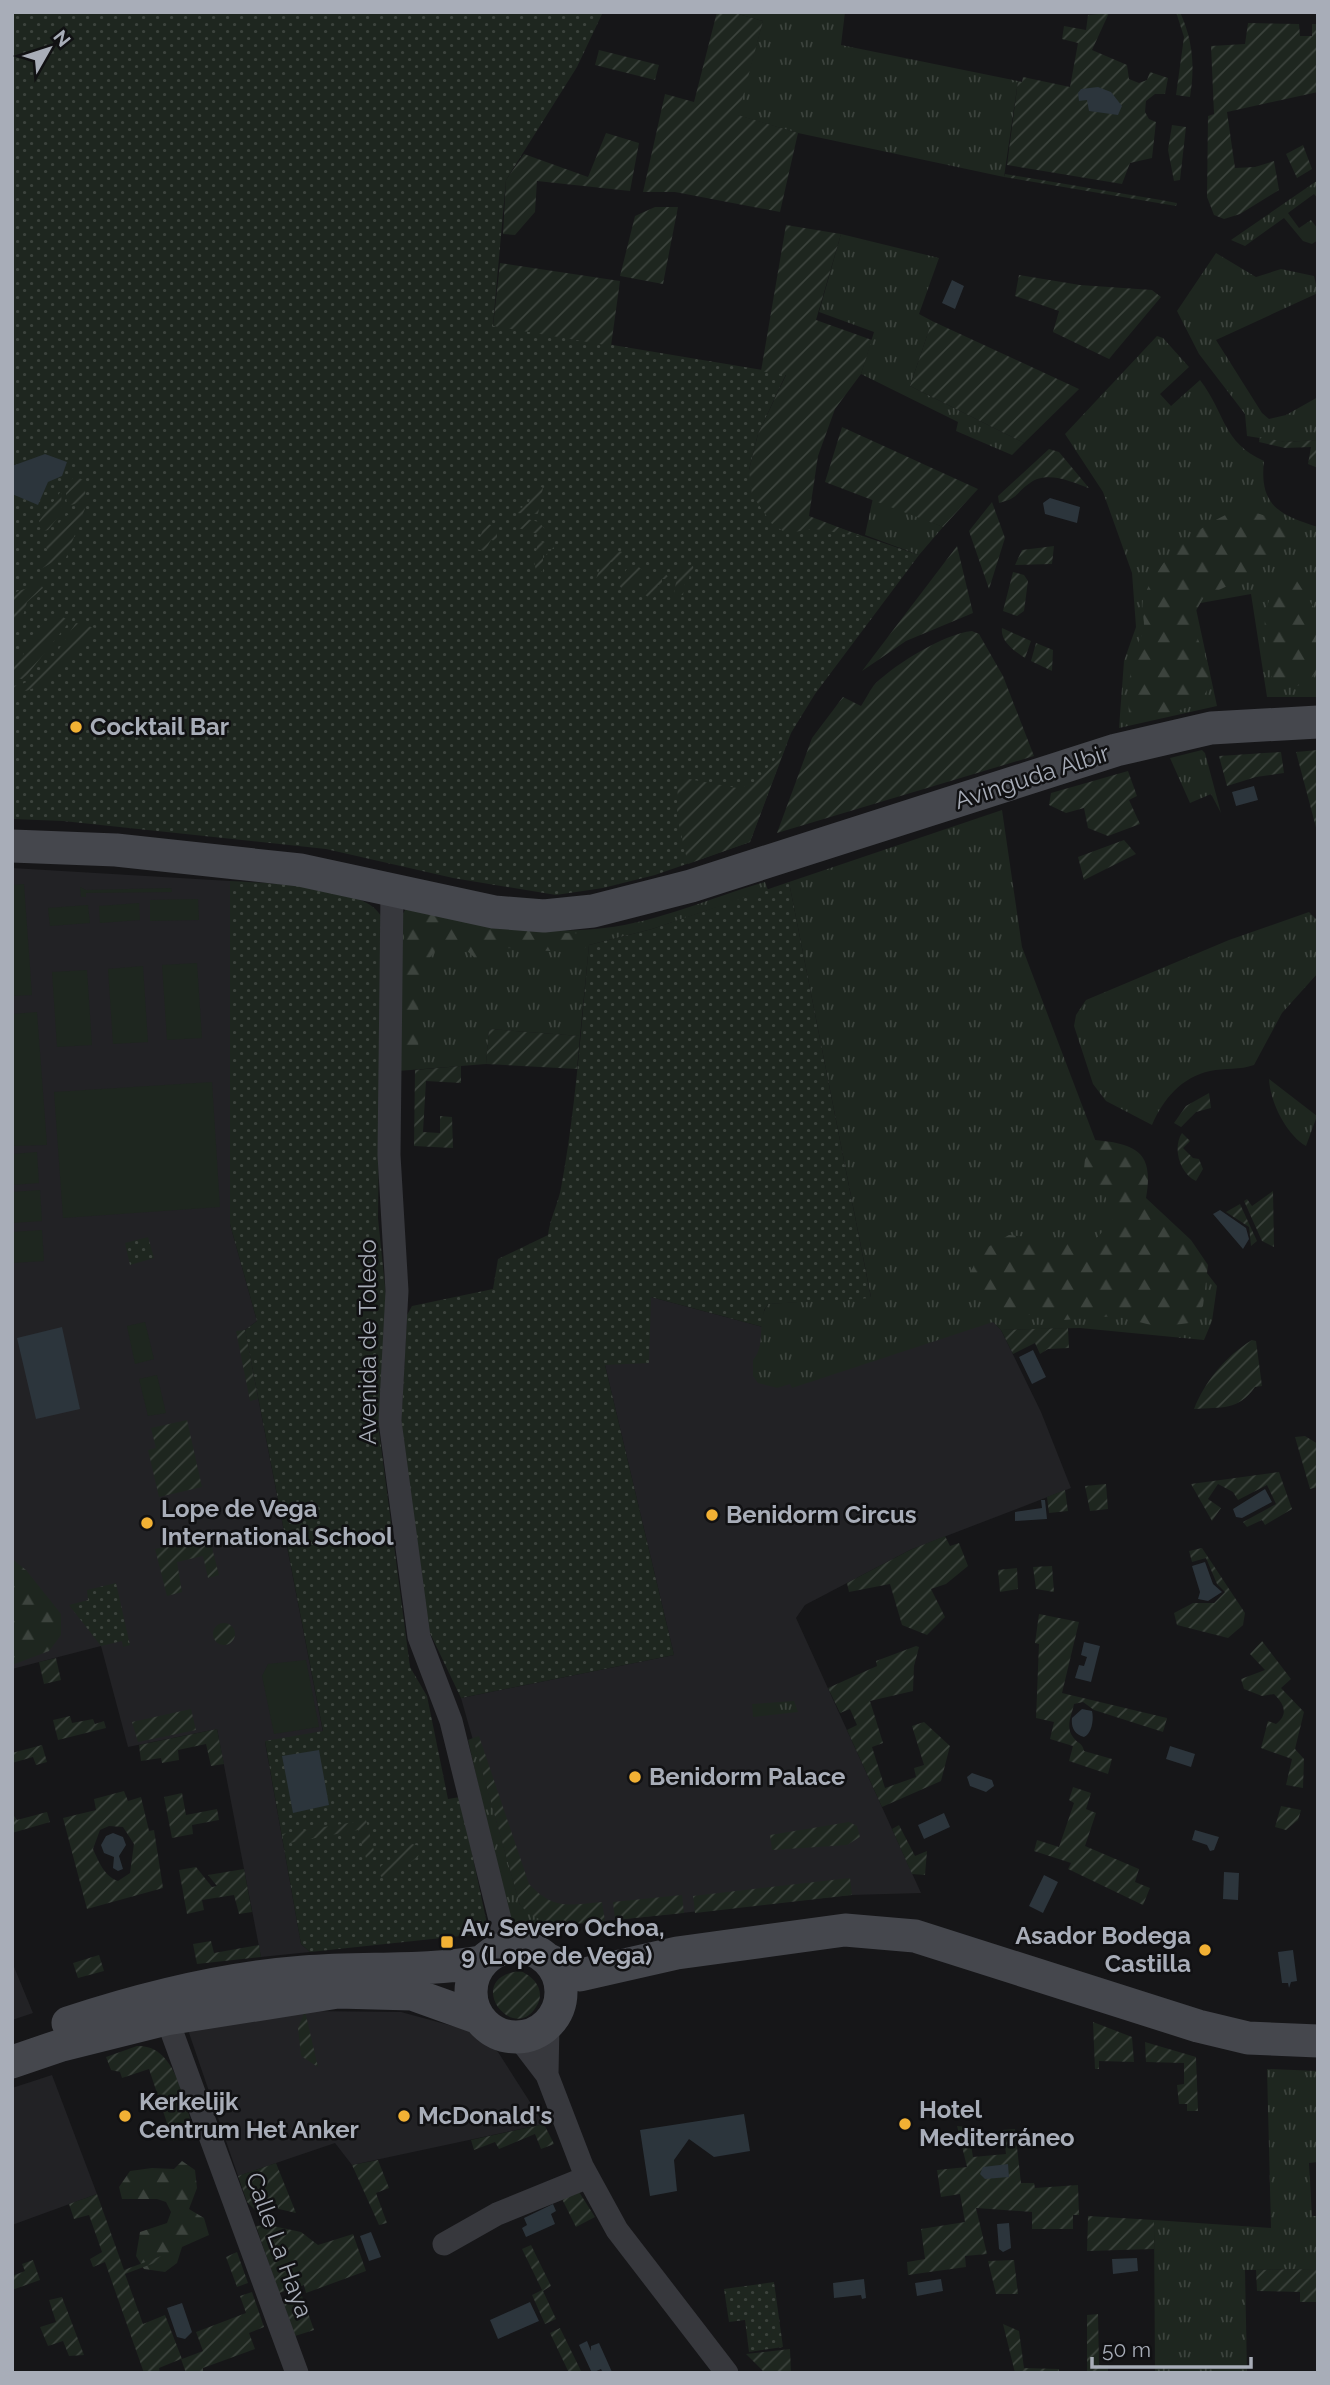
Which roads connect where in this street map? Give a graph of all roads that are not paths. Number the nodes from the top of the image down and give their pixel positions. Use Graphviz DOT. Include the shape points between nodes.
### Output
graph roads {
  1 [pos="1318,722"];
  2 [pos="12,846"];
  3 [pos="392,890"];
  4 [pos="494,1955"];
  5 [pos="563,1999"];
  6 [pos="163,2007"];
  7 [pos="479,2018"];
  8 [pos="518,2037"];
  9 [pos="12,2040"];
  10 [pos="1318,2041"];
  11 [pos="12,2062"];
  12 [pos="547,2075"];
  13 [pos="588,2178"];
  14 [pos="444,2244"];
  15 [pos="297,2373"];
  16 [pos="727,2373"];
  1 -- 3 [label="street, Avinguda Albir" via="1211,729 1116,750 752,866 593,911 544,916 494,912"];
  2 -- 3 [label="street, Avinguda Albir" via="116,850 300,870"];
  3 -- 4 [label="street, Avenida de Toledo" via="389,1155 397,1291 390,1421 419,1637 450,1721"];
  4 -- 5 [label="street" via="528,1949 547,1959"];
  4 -- 6 [label="street" via="449,1968 303,1972"];
  4 -- 7 [label="street" via="473,1975 472,2005"];
  5 -- 8 [label="street" via="533,2034"];
  5 -- 10 [label="street" via="677,1953 845,1930 915,1936 1248,2038"];
  5 -- 12 [label="street"];
  6 -- 7 [label="street" via="338,1992 412,1994"];
  6 -- 9 [label="street"];
  6 -- 11 [label="street"];
  6 -- 15 [label="street, Calle La Haya"];
  7 -- 8 [label="street" via="489,2029"];
  8 -- 12 [label="street"];
  12 -- 13 [label="street"];
  13 -- 14 [label="street" via="497,2214"];
  13 -- 16 [label="street" via="617,2230"];
}
